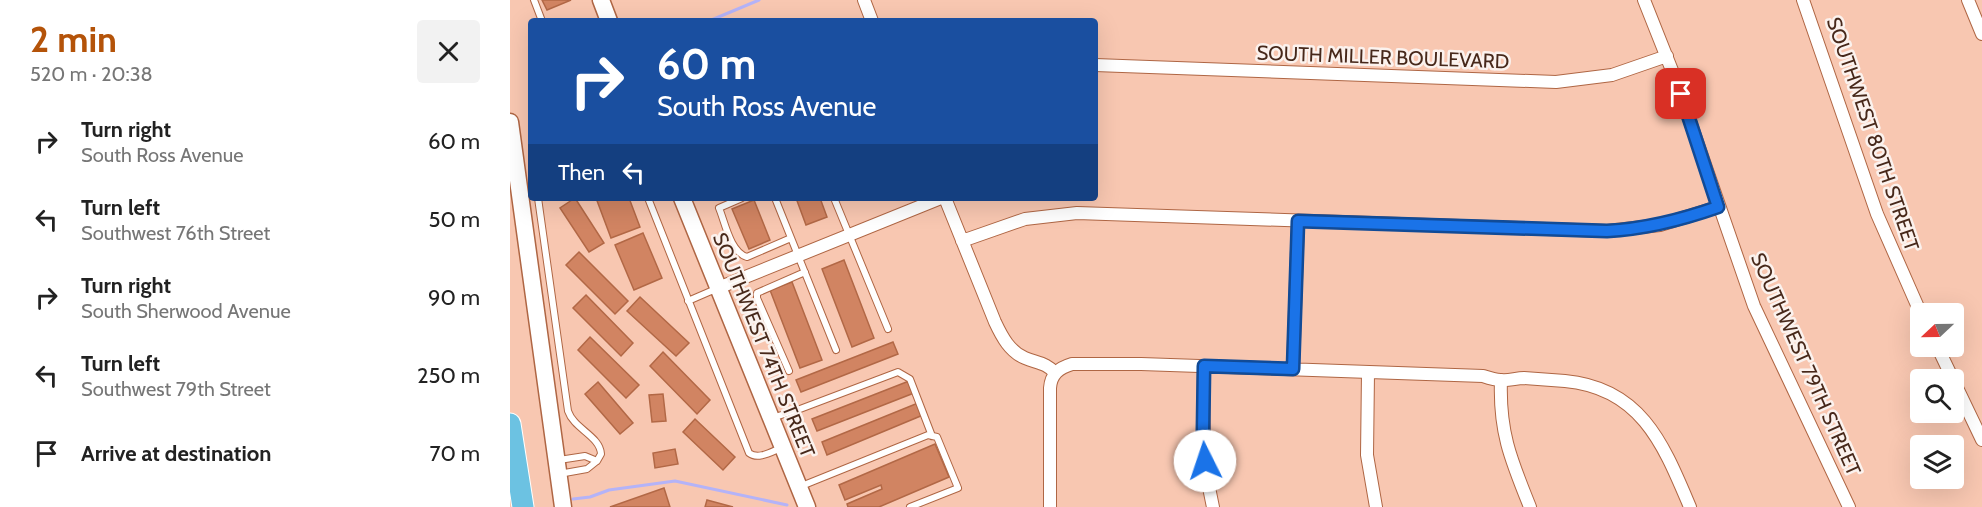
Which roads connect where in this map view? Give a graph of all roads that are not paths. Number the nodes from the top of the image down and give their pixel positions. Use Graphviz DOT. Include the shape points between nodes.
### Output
graph roads {
  1 [pos="534,0"];
  2 [pos="601,0"];
  3 [pos="864,0"];
  4 [pos="1644,0"];
  5 [pos="1803,0"];
  6 [pos="1968,0"];
  7 [pos="542,18"];
  8 [pos="608,18"];
  9 [pos="871,18"];
  10 [pos="1982,34"];
  11 [pos="1666,56"];
  12 [pos="1098,65"];
  13 [pos="510,122"];
  14 [pos="525,193"];
  15 [pos="537,201"];
  16 [pos="649,201"];
  17 [pos="683,201"];
  18 [pos="735,201"];
  19 [pos="776,201"];
  20 [pos="835,201"];
  21 [pos="935,201"];
  22 [pos="944,201"];
  23 [pos="1718,207"];
  24 [pos="1298,221"];
  25 [pos="850,235"];
  26 [pos="791,238"];
  27 [pos="962,241"];
  28 [pos="799,256"];
  29 [pos="805,272"];
  30 [pos="718,288"];
  31 [pos="688,301"];
  32 [pos="1916,303"];
  33 [pos="888,329"];
  34 [pos="836,350"];
  35 [pos="1942,357"];
  36 [pos="1204,366"];
  37 [pos="1293,369"];
  38 [pos="789,371"];
  39 [pos="1055,373"];
  40 [pos="1368,373"];
  41 [pos="1501,380"];
  42 [pos="771,418"];
  43 [pos="510,424"];
  44 [pos="932,436"];
  45 [pos="1982,440"];
  46 [pos="782,447"];
  47 [pos="597,461"];
  48 [pos="557,467"];
  49 [pos="799,487"];
  50 [pos="523,507"];
  51 [pos="563,507"];
  52 [pos="807,507"];
  53 [pos="910,507"];
  54 [pos="1050,507"];
  55 [pos="1213,507"];
  56 [pos="1376,507"];
  57 [pos="1530,507"];
  58 [pos="1690,507"];
  59 [pos="1849,507"];
  1 -- 7 [label="lane"];
  2 -- 8 [label="main road"];
  3 -- 9 [label="street"];
  4 -- 11 [label="street, SOUTHWEST 79TH STREET"];
  5 -- 32 [label="street, SOUTHWEST 80TH STREET" via="1877,214"];
  6 -- 10 [label="street"];
  11 -- 12 [label="street, SOUTH MILLER BOULEVARD" via="1612,75 1556,82"];
  11 -- 23 [label="street, SOUTHWEST 79TH STREET"];
  13 -- 14 [label="main road"];
  14 -- 48 [label="main road"];
  15 -- 47 [label="lane" via="568,411 599,446 601,454"];
  16 -- 31 [label="lane"];
  17 -- 30 [label="main road, SOUTHWEST 74TH STREET"];
  18 -- 26 [label="lane" via="719,208 741,255 747,257"];
  19 -- 26 [label="lane"];
  20 -- 25 [label="lane"];
  21 -- 25 [label="street"];
  22 -- 27 [label="street"];
  23 -- 24 [label="street" via="1660,225 1607,231"];
  23 -- 59 [label="street, SOUTHWEST 79TH STREET" via="1754,306"];
  24 -- 27 [label="street" via="1077,213 1025,219"];
  24 -- 37 [label="street"];
  25 -- 28 [label="street"];
  25 -- 33 [label="lane"];
  26 -- 28 [label="lane"];
  27 -- 39 [label="street" via="1005,342 1024,358 1046,364"];
  28 -- 29 [label="lane"];
  28 -- 30 [label="street"];
  29 -- 34 [label="lane"];
  29 -- 38 [label="lane" via="757,293"];
  30 -- 31 [label="lane"];
  30 -- 42 [label="main road, SOUTHWEST 74TH STREET"];
  31 -- 46 [label="lane" via="749,453 759,456"];
  35 -- 45 [label="street"];
  36 -- 37 [label="street"];
  36 -- 39 [label="street" via="1072,364"];
  36 -- 55 [label="street" via="1203,431"];
  37 -- 40 [label="street"];
  39 -- 54 [label="street" via="1050,388"];
  40 -- 41 [label="street" via="1483,376"];
  40 -- 56 [label="street" via="1367,455"];
  41 -- 57 [label="street" via="1505,438"];
  41 -- 58 [label="street" via="1568,381 1601,390 1625,404 1646,421 1664,446"];
  42 -- 44 [label="lane" via="898,372 910,379"];
  42 -- 46 [label="main road, SOUTHWEST 74TH STREET"];
  43 -- 50 [label="highway"];
  44 -- 49 [label="lane"];
  44 -- 53 [label="lane" via="937,437 958,488"];
  46 -- 49 [label="main road, SOUTHWEST 74TH STREET"];
  47 -- 48 [label="lane" via="587,469"];
  47 -- 48 [label="lane" via="585,456"];
  48 -- 51 [label="main road"];
  49 -- 52 [label="main road, SOUTHWEST 74TH STREET"];
}
